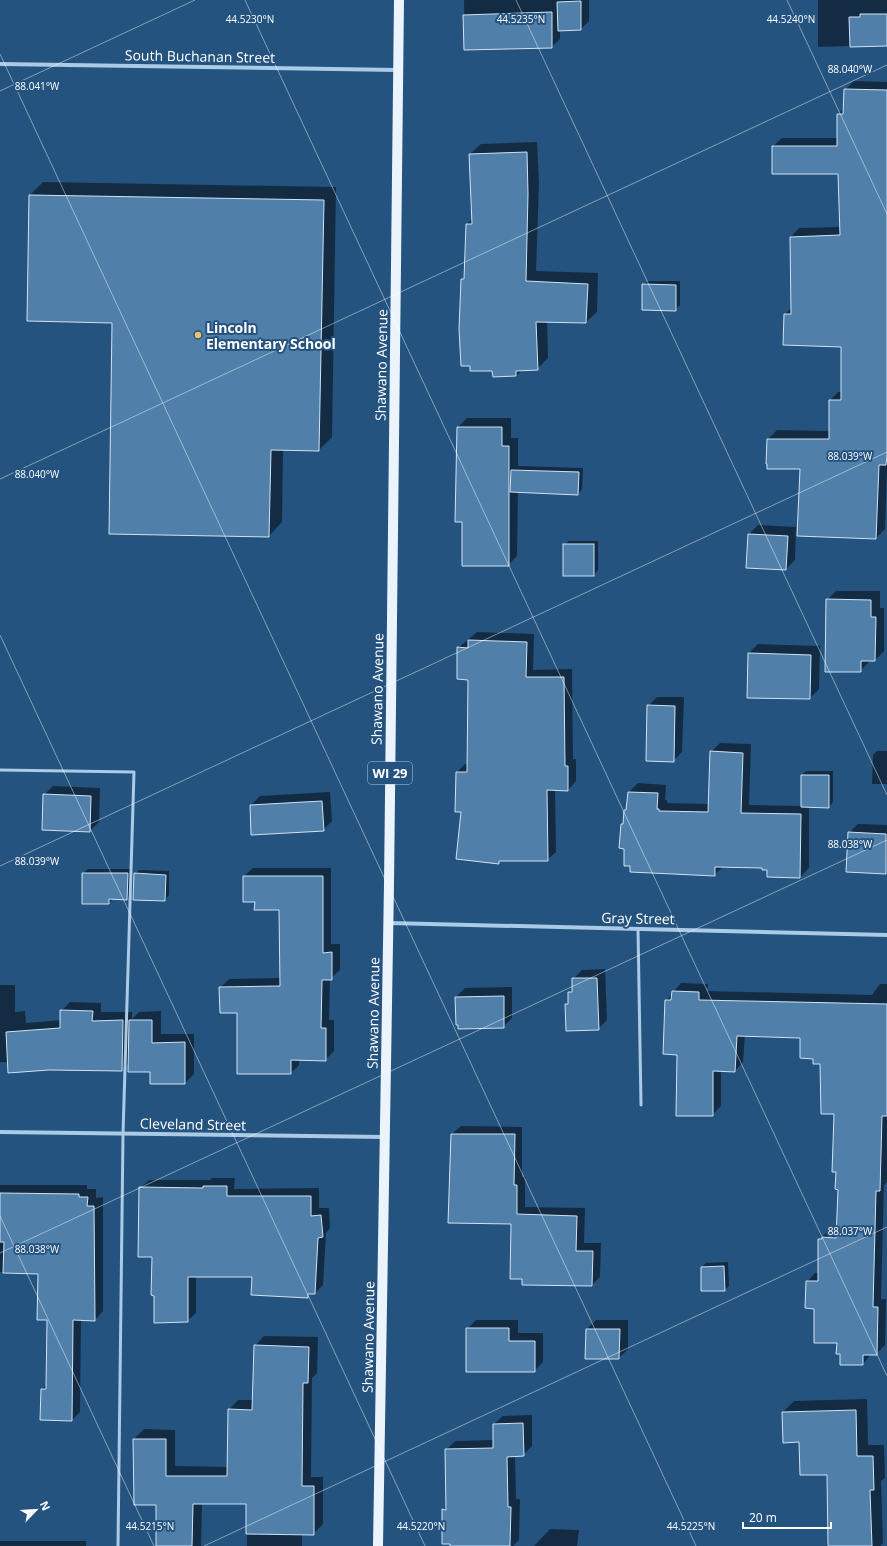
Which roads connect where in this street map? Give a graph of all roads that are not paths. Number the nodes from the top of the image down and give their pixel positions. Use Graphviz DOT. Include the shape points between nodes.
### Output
graph roads {
  1 [pos="399,0"];
  2 [pos="0,64"];
  3 [pos="399,70"];
  4 [pos="0,770"];
  5 [pos="388,923"];
  6 [pos="638,929"];
  7 [pos="887,935"];
  8 [pos="641,1105"];
  9 [pos="0,1132"];
  10 [pos="123,1134"];
  11 [pos="385,1137"];
  12 [pos="118,1546"];
  13 [pos="378,1546"];
  1 -- 3 [label="main road, Shawano Avenue / WI 29"];
  2 -- 3 [label="street, South Buchanan Street"];
  3 -- 5 [label="main road, Shawano Avenue / WI 29"];
  4 -- 10 [label="lane" via="134,772"];
  5 -- 6 [label="street, Gray Street"];
  5 -- 11 [label="main road, Shawano Avenue / WI 29"];
  6 -- 7 [label="street, Gray Street"];
  6 -- 8 [label="lane"];
  9 -- 10 [label="street, Cleveland Street"];
  10 -- 11 [label="street, Cleveland Street"];
  10 -- 12 [label="lane"];
  11 -- 13 [label="main road, Shawano Avenue / WI 29"];
}
